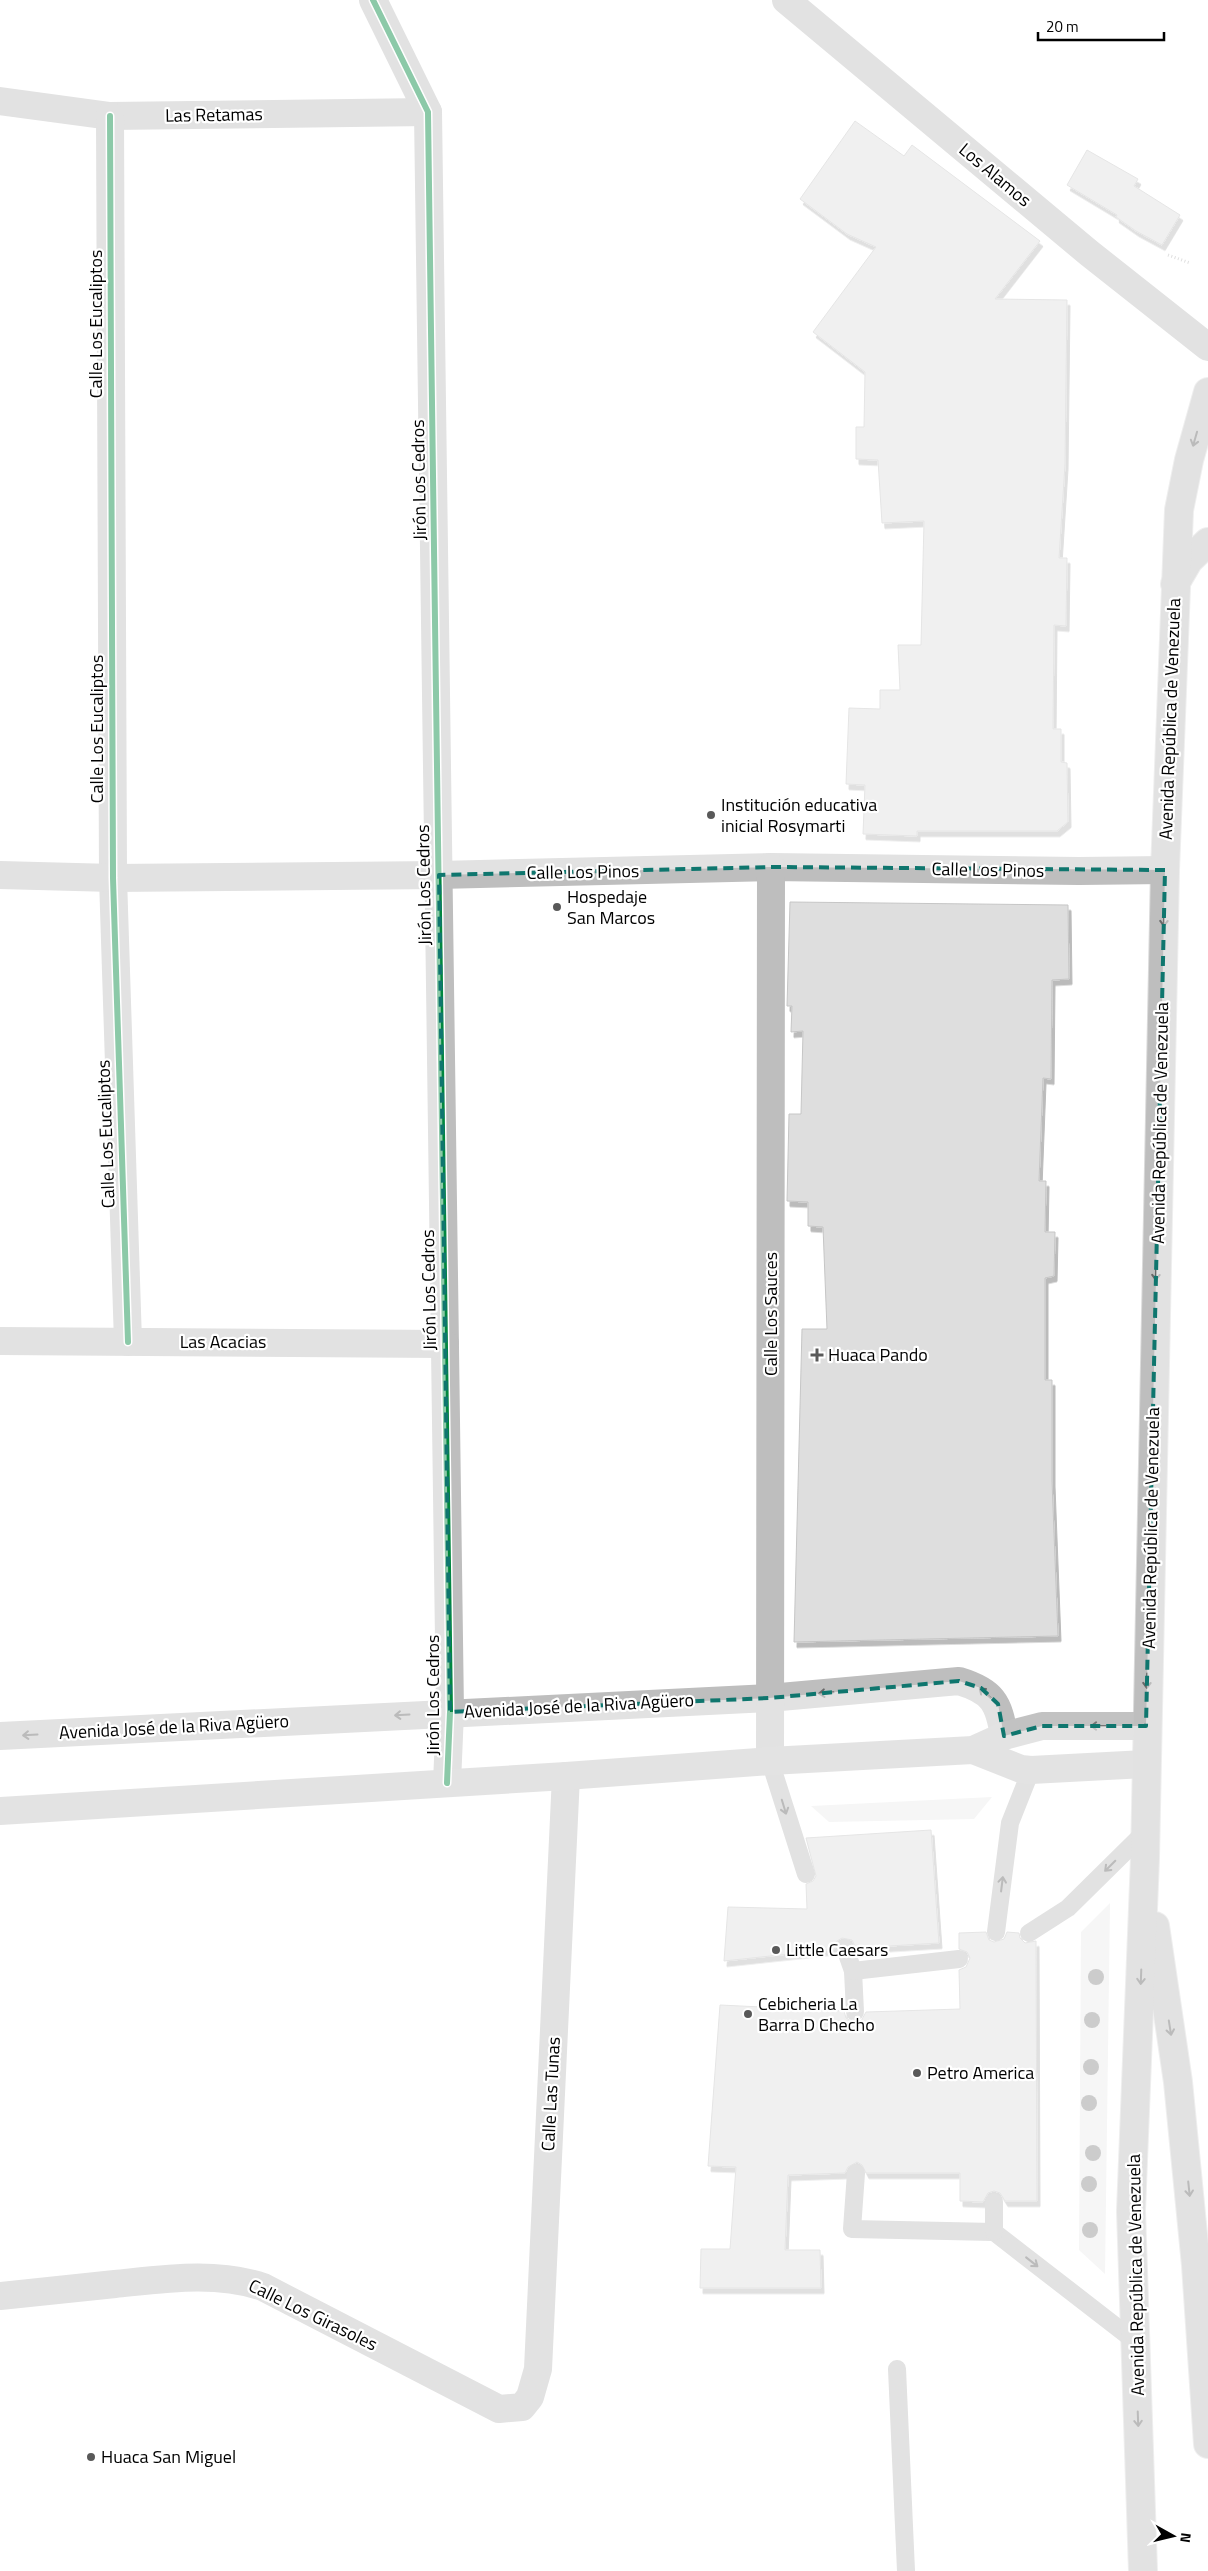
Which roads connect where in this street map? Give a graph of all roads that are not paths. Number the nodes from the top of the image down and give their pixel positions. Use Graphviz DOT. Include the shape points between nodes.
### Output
graph roads {
  1 [pos="373,0"];
  2 [pos="786,0"];
  3 [pos="0,101"];
  4 [pos="428,112"];
  5 [pos="110,116"];
  6 [pos="1208,346"];
  7 [pos="1208,392"];
  8 [pos="1208,542"];
  9 [pos="1175,584"];
  10 [pos="772,867"];
  11 [pos="1165,870"];
  12 [pos="0,875"];
  13 [pos="439,875"];
  14 [pos="113,878"];
  15 [pos="0,1340"];
  16 [pos="128,1342"];
  17 [pos="445,1344"];
  18 [pos="769,1698"];
  19 [pos="450,1712"];
  20 [pos="1146,1726"];
  21 [pos="0,1736"];
  22 [pos="1004,1736"];
  23 [pos="973,1750"];
  24 [pos="770,1761"];
  25 [pos="1145,1764"];
  26 [pos="1031,1770"];
  27 [pos="566,1776"];
  28 [pos="447,1783"];
  29 [pos="0,1811"];
  30 [pos="1145,1845"];
  31 [pos="806,1874"];
  32 [pos="996,1932"];
  33 [pos="1029,1933"];
  34 [pos="845,1948"];
  35 [pos="959,1959"];
  36 [pos="853,1971"];
  37 [pos="855,2012"];
  38 [pos="856,2173"];
  39 [pos="994,2202"];
  40 [pos="994,2232"];
  41 [pos="0,2296"];
  42 [pos="1136,2342"];
  43 [pos="897,2369"];
  44 [pos="522,2407"];
  45 [pos="1208,2444"];
  46 [pos="906,2571"];
  47 [pos="1143,2571"];
  1 -- 4 [label="street, Jirón Los Cedros"];
  2 -- 6 [label="street, Los Alamos" via="1089,253"];
  3 -- 5 [label="street, Las Retamas"];
  4 -- 5 [label="street, Las Retamas"];
  4 -- 13 [label="street, Jirón Los Cedros"];
  5 -- 14 [label="street, Calle Los Eucaliptos"];
  7 -- 9 [label="street, Avenida República de Venezuela, one-way" via="1182,488"];
  8 -- 9 [label="street" via="1189,560"];
  9 -- 11 [label="street, Avenida República de Venezuela"];
  10 -- 11 [label="street, Calle Los Pinos" via="1079,872"];
  10 -- 13 [label="street, Calle Los Pinos"];
  10 -- 18 [label="street, Calle Los Sauces"];
  11 -- 20 [label="street, Avenida República de Venezuela, one-way"];
  12 -- 14 [label="street, Calle Los Pinos"];
  13 -- 14 [label="street, Calle Los Pinos"];
  13 -- 17 [label="street, Jirón Los Cedros"];
  14 -- 16 [label="street, Calle Los Eucaliptos"];
  15 -- 16 [label="street, Las Acacias"];
  16 -- 17 [label="street, Las Acacias"];
  17 -- 19 [label="street, Jirón Los Cedros"];
  18 -- 19 [label="street, Avenida José de la Riva Agüero"];
  22 -- 18 [label="street, Avenida José de la Riva Agüero, one-way" via="998,1704 981,1688 959,1681"];
  18 -- 24 [label="street, Calle Los Sauces"];
  19 -- 21 [label="street, Avenida José de la Riva Agüero, one-way"];
  19 -- 28 [label="street, Jirón Los Cedros"];
  20 -- 22 [label="street, one-way" via="1042,1726"];
  20 -- 25 [label="street, Avenida República de Venezuela"];
  22 -- 23 [label="street"];
  23 -- 24 [label="street"];
  23 -- 26 [label="street"];
  24 -- 27 [label="street"];
  24 -- 31 [label="lane, one-way"];
  25 -- 26 [label="street"];
  25 -- 30 [label="street, Avenida República de Venezuela"];
  32 -- 26 [label="lane, one-way" via="1010,1823"];
  27 -- 28 [label="street"];
  27 -- 44 [label="street, Calle Las Tunas" via="538,2369 530,2397"];
  28 -- 29 [label="street"];
  30 -- 33 [label="lane, one-way" via="1068,1908"];
  30 -- 42 [label="street, Avenida República de Venezuela, one-way" via="1132,2211"];
  30 -- 45 [label="street, Avenida República de Venezuela, one-way" via="1178,2082 1196,2265"];
  34 -- 36 [label="lane"];
  35 -- 36 [label="lane"];
  36 -- 37 [label="lane"];
  38 -- 40 [label="lane" via="852,2229"];
  39 -- 40 [label="lane"];
  40 -- 42 [label="lane, one-way"];
  41 -- 44 [label="street, Calle Los Girasoles" via="159,2280 226,2278 246,2281 499,2409"];
  42 -- 47 [label="street, Avenida República de Venezuela, one-way"];
  43 -- 46 [label="lane"];
}
